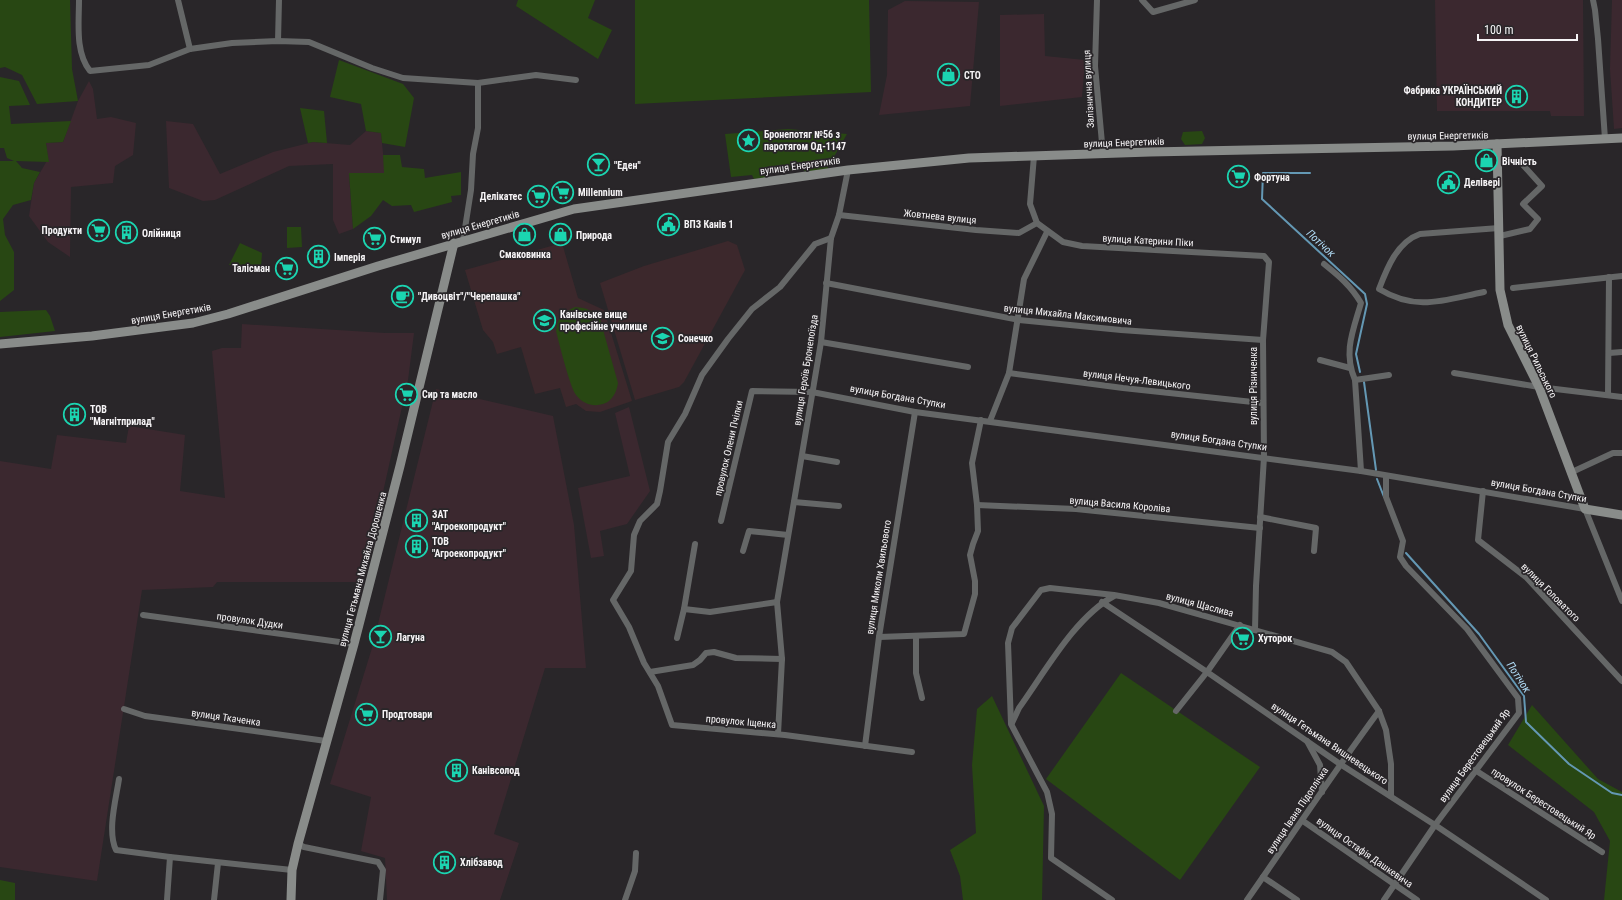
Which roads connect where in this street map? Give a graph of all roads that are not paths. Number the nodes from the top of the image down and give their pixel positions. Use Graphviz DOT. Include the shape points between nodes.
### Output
graph roads {
  1 [pos="79,0"];
  2 [pos="178,0"];
  3 [pos="279,0"];
  4 [pos="1097,0"];
  5 [pos="1142,0"];
  6 [pos="1195,0"];
  7 [pos="1593,0"];
  8 [pos="278,41"];
  9 [pos="190,49"];
  10 [pos="576,80"];
  11 [pos="478,83"];
  12 [pos="1622,138"];
  13 [pos="1605,139"];
  14 [pos="1497,144"];
  15 [pos="1103,154"];
  16 [pos="1034,156"];
  17 [pos="1523,165"];
  18 [pos="848,170"];
  19 [pos="839,215"];
  20 [pos="1037,223"];
  21 [pos="1047,232"];
  22 [pos="1500,232"];
  23 [pos="831,238"];
  24 [pos="458,242"];
  25 [pos="1264,256"];
  26 [pos="1324,264"];
  27 [pos="1622,276"];
  28 [pos="1609,278"];
  29 [pos="826,283"];
  30 [pos="1513,288"];
  31 [pos="1484,292"];
  32 [pos="1019,320"];
  33 [pos="1263,340"];
  34 [pos="821,342"];
  35 [pos="0,344"];
  36 [pos="1609,352"];
  37 [pos="1622,352"];
  38 [pos="1320,360"];
  39 [pos="968,367"];
  40 [pos="1350,368"];
  41 [pos="1009,373"];
  42 [pos="1454,373"];
  43 [pos="1389,375"];
  44 [pos="1355,380"];
  45 [pos="1539,387"];
  46 [pos="812,392"];
  47 [pos="1608,395"];
  48 [pos="1622,397"];
  49 [pos="1262,403"];
  50 [pos="915,412"];
  51 [pos="981,420"];
  52 [pos="990,421"];
  53 [pos="1622,453"];
  54 [pos="802,456"];
  55 [pos="1264,457"];
  56 [pos="837,462"];
  57 [pos="1361,471"];
  58 [pos="1572,472"];
  59 [pos="1386,476"];
  60 [pos="1483,491"];
  61 [pos="794,502"];
  62 [pos="977,505"];
  63 [pos="839,506"];
  64 [pos="1585,509"];
  65 [pos="1622,515"];
  66 [pos="1260,517"];
  67 [pos="721,521"];
  68 [pos="1260,528"];
  69 [pos="788,535"];
  70 [pos="695,544"];
  71 [pos="743,551"];
  72 [pos="1314,552"];
  73 [pos="1614,584"];
  74 [pos="1622,586"];
  75 [pos="1114,596"];
  76 [pos="1622,601"];
  77 [pos="777,602"];
  78 [pos="1102,602"];
  79 [pos="684,609"];
  80 [pos="143,615"];
  81 [pos="1240,626"];
  82 [pos="1255,630"];
  83 [pos="916,636"];
  84 [pos="879,637"];
  85 [pos="677,638"];
  86 [pos="354,644"];
  87 [pos="782,659"];
  88 [pos="650,672"];
  89 [pos="1207,672"];
  90 [pos="1622,681"];
  91 [pos="922,698"];
  92 [pos="124,709"];
  93 [pos="1176,711"];
  94 [pos="1379,711"];
  95 [pos="1012,724"];
  96 [pos="778,734"];
  97 [pos="1306,740"];
  98 [pos="326,741"];
  99 [pos="866,746"];
  100 [pos="912,752"];
  101 [pos="1340,764"];
  102 [pos="1475,770"];
  103 [pos="119,779"];
  104 [pos="1322,793"];
  105 [pos="1391,796"];
  106 [pos="1303,821"];
  107 [pos="1435,825"];
  108 [pos="298,844"];
  109 [pos="1602,852"];
  110 [pos="636,853"];
  111 [pos="170,857"];
  112 [pos="218,862"];
  113 [pos="292,870"];
  114 [pos="1263,877"];
  115 [pos="1395,885"];
  116 [pos="167,900"];
  117 [pos="214,900"];
  118 [pos="291,900"];
  119 [pos="380,900"];
  120 [pos="625,900"];
  121 [pos="1112,900"];
  122 [pos="1247,900"];
  123 [pos="1297,900"];
  124 [pos="1384,900"];
  125 [pos="1417,900"];
  126 [pos="1546,900"];
  1 -- 9 [label="street" via="80,50 83,62 90,71 149,65"];
  2 -- 9 [label="street"];
  3 -- 8 [label="street"];
  4 -- 15 [label="street, Залізнична вулиця" via="1095,66"];
  5 -- 6 [label="street" via="1153,12"];
  7 -- 13 [label="street"];
  8 -- 9 [label="street"];
  8 -- 11 [label="street" via="309,42 403,78"];
  10 -- 11 [label="street" via="536,75"];
  11 -- 24 [label="street" via="478,128 473,154 471,190"];
  12 -- 13 [label="main road, вулиця Енергетиків"];
  13 -- 14 [label="main road, вулиця Енергетиків"];
  14 -- 15 [label="main road, вулиця Енергетиків"];
  14 -- 22 [label="main road, вулиця Рильського"];
  15 -- 16 [label="main road, вулиця Енергетиків"];
  16 -- 18 [label="main road, вулиця Енергетиків" via="969,158"];
  16 -- 20 [label="street" via="1030,204"];
  17 -- 22 [label="street" via="1542,186 1523,204 1538,219 1530,229"];
  18 -- 19 [label="street, вулиця Героїв Бронепоїзда"];
  18 -- 24 [label="main road, вулиця Енергетиків" via="582,207"];
  19 -- 20 [label="street, Жовтнева вулиця" via="1020,233"];
  19 -- 23 [label="street, вулиця Героїв Бронепоїзда"];
  20 -- 21 [label="street, вулиця Катерини Піки"];
  21 -- 25 [label="street, вулиця Катерини Піки" via="1063,242 1082,246"];
  21 -- 32 [label="street" via="1024,279"];
  22 -- 31 [label="street" via="1420,234 1412,237 1389,263 1379,289 1390,296 1414,303 1433,303"];
  22 -- 45 [label="main road, вулиця Рильського" via="1500,290 1508,325"];
  23 -- 29 [label="street, вулиця Героїв Бронепоїзда"];
  23 -- 88 [label="street, провулок Іщенка" via="815,244 780,287 752,309 728,339 702,375 685,414 668,442 657,504 640,521 634,535 631,571 613,600"];
  24 -- 35 [label="main road, вулиця Енергетиків" via="193,323"];
  24 -- 86 [label="main road, вулиця Гетьмана Михайла Дорошенка"];
  25 -- 33 [label="street, вулиця Різниченка" via="1269,262"];
  26 -- 40 [label="street" via="1341,277 1361,303 1348,354"];
  27 -- 28 [label="street"];
  28 -- 30 [label="street"];
  28 -- 36 [label="street"];
  29 -- 32 [label="street, вулиця Михайла Максимовича"];
  29 -- 34 [label="street, вулиця Героїв Бронепоїзда"];
  32 -- 33 [label="street, вулиця Михайла Максимовича"];
  32 -- 41 [label="street"];
  33 -- 49 [label="street, вулиця Різниченка"];
  34 -- 39 [label="street"];
  34 -- 46 [label="street, вулиця Героїв Бронепоїзда"];
  36 -- 37 [label="street"];
  36 -- 47 [label="street"];
  38 -- 40 [label="street"];
  40 -- 44 [label="street"];
  41 -- 49 [label="street, вулиця Нечуя-Левицького"];
  41 -- 52 [label="street"];
  42 -- 45 [label="street"];
  43 -- 44 [label="street"];
  44 -- 57 [label="street"];
  45 -- 47 [label="street"];
  45 -- 58 [label="main road, вулиця Рильського"];
  46 -- 50 [label="street, вулиця Богдана Ступки"];
  46 -- 54 [label="street, вулиця Героїв Бронепоїзда"];
  46 -- 67 [label="street, провулок Олени Пчілки" via="752,391"];
  47 -- 48 [label="street"];
  49 -- 55 [label="street, вулиця Різниченка"];
  50 -- 51 [label="street, вулиця Богдана Ступки"];
  50 -- 84 [label="street, вулиця Миколи Хвильового"];
  51 -- 52 [label="street, вулиця Богдана Ступки"];
  51 -- 62 [label="street" via="972,463"];
  52 -- 55 [label="street, вулиця Богдана Ступки"];
  53 -- 58 [label="street" via="1613,453"];
  54 -- 56 [label="street"];
  54 -- 61 [label="street, вулиця Героїв Бронепоїзда"];
  55 -- 57 [label="street, вулиця Богдана Ступки"];
  55 -- 66 [label="street, вулиця Різниченка"];
  57 -- 59 [label="street, вулиця Богдана Ступки"];
  58 -- 64 [label="main road, вулиця Рильського"];
  59 -- 60 [label="street, вулиця Богдана Ступки"];
  59 -- 102 [label="street, вулиця Берестовецький Яр" via="1386,498 1403,541 1400,556 1406,566 1467,629 1518,698 1519,712"];
  60 -- 64 [label="street, вулиця Богдана Ступки"];
  60 -- 90 [label="street, вулиця Головатого" via="1478,540 1526,577"];
  61 -- 63 [label="street"];
  61 -- 69 [label="street, вулиця Героїв Бронепоїзда"];
  62 -- 68 [label="street, вулиця Василя Короліва" via="1076,509"];
  62 -- 83 [label="street" via="978,532 970,555 975,594 964,634"];
  64 -- 65 [label="main road, вулиця Богдана Ступки"];
  64 -- 73 [label="street"];
  66 -- 68 [label="street, вулиця Різниченка"];
  66 -- 72 [label="street" via="1316,528"];
  68 -- 82 [label="street, вулиця Різниченка"];
  69 -- 71 [label="street" via="749,531"];
  69 -- 77 [label="street, вулиця Героїв Бронепоїзда"];
  70 -- 79 [label="street"];
  73 -- 74 [label="street"];
  73 -- 76 [label="street"];
  75 -- 78 [label="street"];
  75 -- 81 [label="street, вулиця Щаслива" via="1159,603"];
  75 -- 95 [label="street, вулиця Щаслива" via="1050,588 1042,590 1012,628 1008,642"];
  77 -- 79 [label="street" via="710,612"];
  77 -- 87 [label="street, вулиця Героїв Бронепоїзда"];
  78 -- 89 [label="street, вулиця Гетьмана Вишневецького"];
  78 -- 95 [label="street" via="1075,629 1019,708"];
  79 -- 85 [label="street"];
  80 -- 86 [label="street, провулок Дудки"];
  81 -- 82 [label="street, вулиця Щаслива"];
  81 -- 89 [label="street"];
  82 -- 94 [label="street, вулиця Щаслива" via="1332,652 1346,662"];
  83 -- 84 [label="street"];
  83 -- 91 [label="street" via="916,673"];
  84 -- 99 [label="street, вулиця Миколи Хвильового"];
  86 -- 98 [label="main road, вулиця Гетьмана Михайла Дорошенка"];
  87 -- 88 [label="street" via="736,658 714,652 706,653 693,665"];
  87 -- 96 [label="street, вулиця Героїв Бронепоїзда"];
  88 -- 96 [label="street, провулок Іщенка" via="658,686 672,725"];
  89 -- 93 [label="street"];
  89 -- 97 [label="street, вулиця Гетьмана Вишневецького"];
  92 -- 98 [label="street, вулиця Ткаченка" via="145,716"];
  94 -- 101 [label="street, вулиця Івана Підоплічка"];
  94 -- 105 [label="street, вулиця Щаслива" via="1388,737"];
  95 -- 121 [label="street" via="1047,792 1052,814 1051,858"];
  96 -- 99 [label="street, провулок Іщенка"];
  97 -- 101 [label="street, вулиця Гетьмана Вишневецького"];
  97 -- 104 [label="street" via="1320,765"];
  98 -- 108 [label="main road, вулиця Гетьмана Михайла Дорошенка"];
  99 -- 100 [label="street, провулок Іщенка"];
  101 -- 104 [label="street, вулиця Івана Підоплічка"];
  101 -- 105 [label="street, вулиця Гетьмана Вишневецького"];
  102 -- 107 [label="street, вулиця Берестовецький Яр"];
  102 -- 109 [label="street, провулок Берестовецький Яр"];
  103 -- 111 [label="street" via="111,834 116,850"];
  104 -- 106 [label="street, вулиця Івана Підоплічка"];
  105 -- 107 [label="street, вулиця Гетьмана Вишневецького"];
  106 -- 114 [label="street, вулиця Івана Підоплічка"];
  106 -- 115 [label="street, вулиця Остафія Дашкевича"];
  107 -- 115 [label="street, вулиця Берестовецький Яр"];
  107 -- 126 [label="street, вулиця Гетьмана Вишневецького"];
  108 -- 113 [label="main road, вулиця Гетьмана Михайла Дорошенка"];
  108 -- 119 [label="street" via="378,862 383,870"];
  110 -- 120 [label="street" via="635,871"];
  111 -- 112 [label="street"];
  111 -- 116 [label="street"];
  112 -- 113 [label="street"];
  112 -- 117 [label="street"];
  113 -- 118 [label="main road, вулиця Гетьмана Михайла Дорошенка"];
  114 -- 122 [label="street, вулиця Івана Підоплічка"];
  114 -- 123 [label="street"];
  115 -- 124 [label="street, вулиця Берестовецький Яр"];
  115 -- 125 [label="street, вулиця Остафія Дашкевича"];
}
